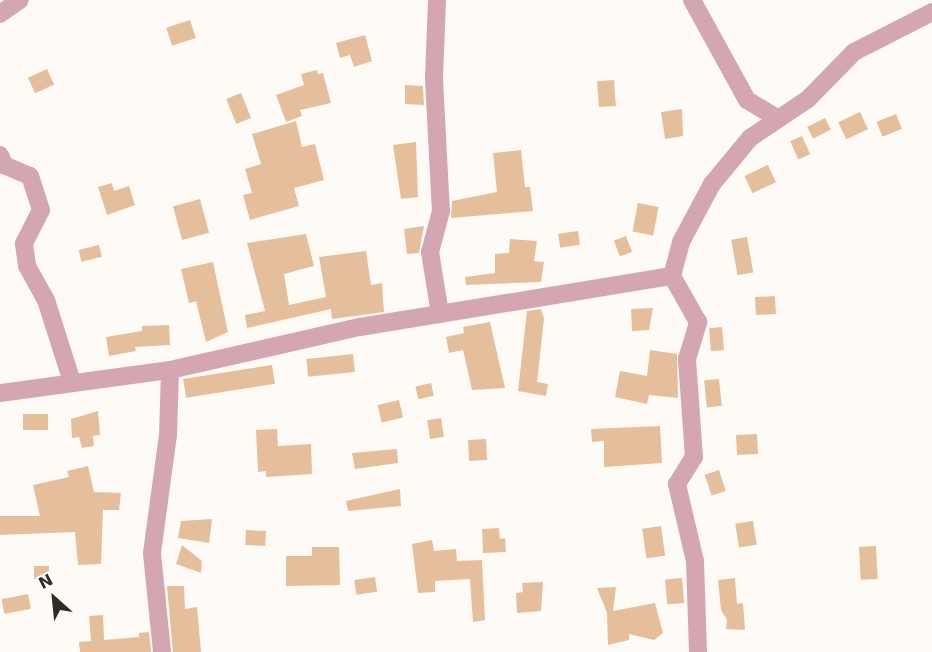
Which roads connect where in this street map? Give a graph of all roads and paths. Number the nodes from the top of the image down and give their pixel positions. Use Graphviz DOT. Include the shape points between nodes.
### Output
graph roads {
  1 [pos="20,0"];
  2 [pos="437,0"];
  3 [pos="692,0"];
  4 [pos="932,12"];
  5 [pos="0,14"];
  6 [pos="777,118"];
  7 [pos="0,155"];
  8 [pos="672,276"];
  9 [pos="440,314"];
  10 [pos="170,370"];
  11 [pos="72,382"];
  12 [pos="0,393"];
  13 [pos="162,652"];
  14 [pos="698,652"];
  1 -- 5 [label="street"];
  2 -- 9 [label="street" via="434,79 441,211 430,252"];
  3 -- 6 [label="street" via="747,100"];
  4 -- 6 [label="street" via="854,52 808,99"];
  6 -- 8 [label="street" via="750,138 712,184 685,233"];
  7 -- 11 [label="street" via="4,165 30,176 41,210 24,244 27,266 46,300"];
  8 -- 9 [label="street"];
  8 -- 14 [label="street" via="698,322 687,359 694,456 677,484 695,561"];
  9 -- 10 [label="street" via="360,327"];
  10 -- 11 [label="street"];
  10 -- 13 [label="street" via="168,435 152,553"];
  11 -- 12 [label="street"];
}
